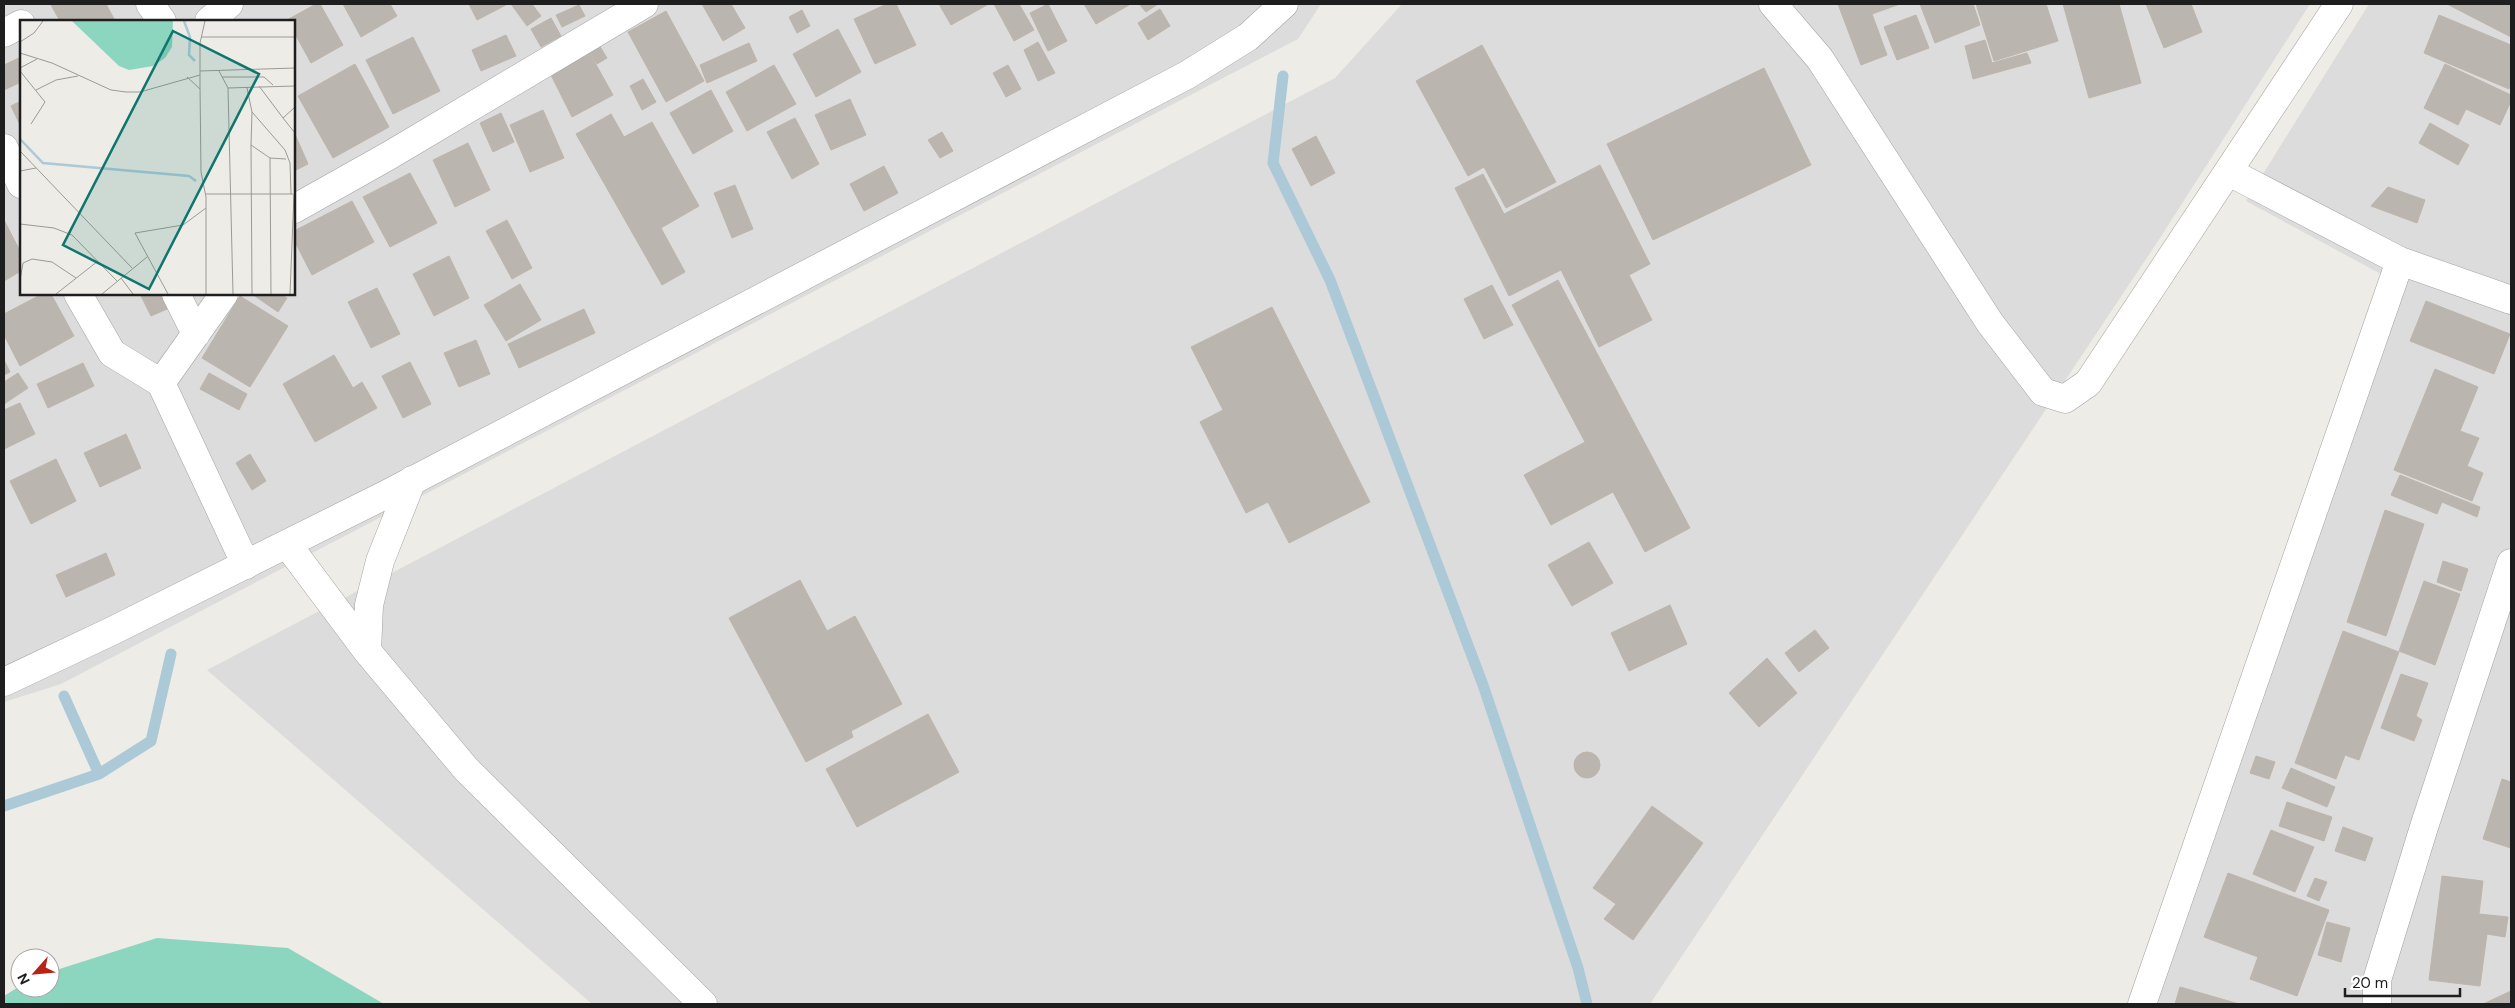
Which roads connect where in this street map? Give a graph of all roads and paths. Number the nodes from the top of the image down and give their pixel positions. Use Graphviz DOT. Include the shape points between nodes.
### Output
graph roads {
  1 [pos="150,4"];
  2 [pos="229,4"];
  3 [pos="644,4"];
  4 [pos="1284,4"];
  5 [pos="1773,4"];
  6 [pos="2339,4"];
  7 [pos="161,20"];
  8 [pos="210,20"];
  9 [pos="20,23"];
  10 [pos="4,33"];
  11 [pos="4,148"];
  12 [pos="2229,172"];
  13 [pos="20,182"];
  14 [pos="295,208"];
  15 [pos="2400,261"];
  16 [pos="79,295"];
  17 [pos="176,295"];
  18 [pos="223,295"];
  19 [pos="2511,300"];
  20 [pos="196,334"];
  21 [pos="161,383"];
  22 [pos="412,480"];
  23 [pos="287,544"];
  24 [pos="2511,563"];
  25 [pos="246,565"];
  26 [pos="2503,610"];
  27 [pos="367,651"];
  28 [pos="4,682"];
  29 [pos="703,1004"];
  30 [pos="2142,1004"];
  31 [pos="2377,1004"];
  1 -- 7 [label="street"];
  2 -- 8 [label="street"];
  3 -- 14 [label="street"];
  4 -- 22 [label="street" via="1248,37 1187,75"];
  5 -- 12 [label="street" via="1820,59 1990,323 2043,392 2065,399 2088,384"];
  6 -- 12 [label="street"];
  9 -- 10 [label="street"];
  11 -- 13 [label="street"];
  12 -- 15 [label="street"];
  15 -- 19 [label="street"];
  15 -- 30 [label="street"];
  16 -- 21 [label="street" via="112,353"];
  17 -- 20 [label="street"];
  18 -- 20 [label="street"];
  20 -- 21 [label="street"];
  21 -- 25 [label="street"];
  22 -- 23 [label="street"];
  22 -- 27 [label="street" via="380,561 369,605"];
  23 -- 25 [label="street"];
  23 -- 27 [label="street"];
  24 -- 26 [label="street"];
  25 -- 28 [label="street"];
  26 -- 31 [label="street" via="2377,980"];
  27 -- 29 [label="street" via="466,769"];
}
